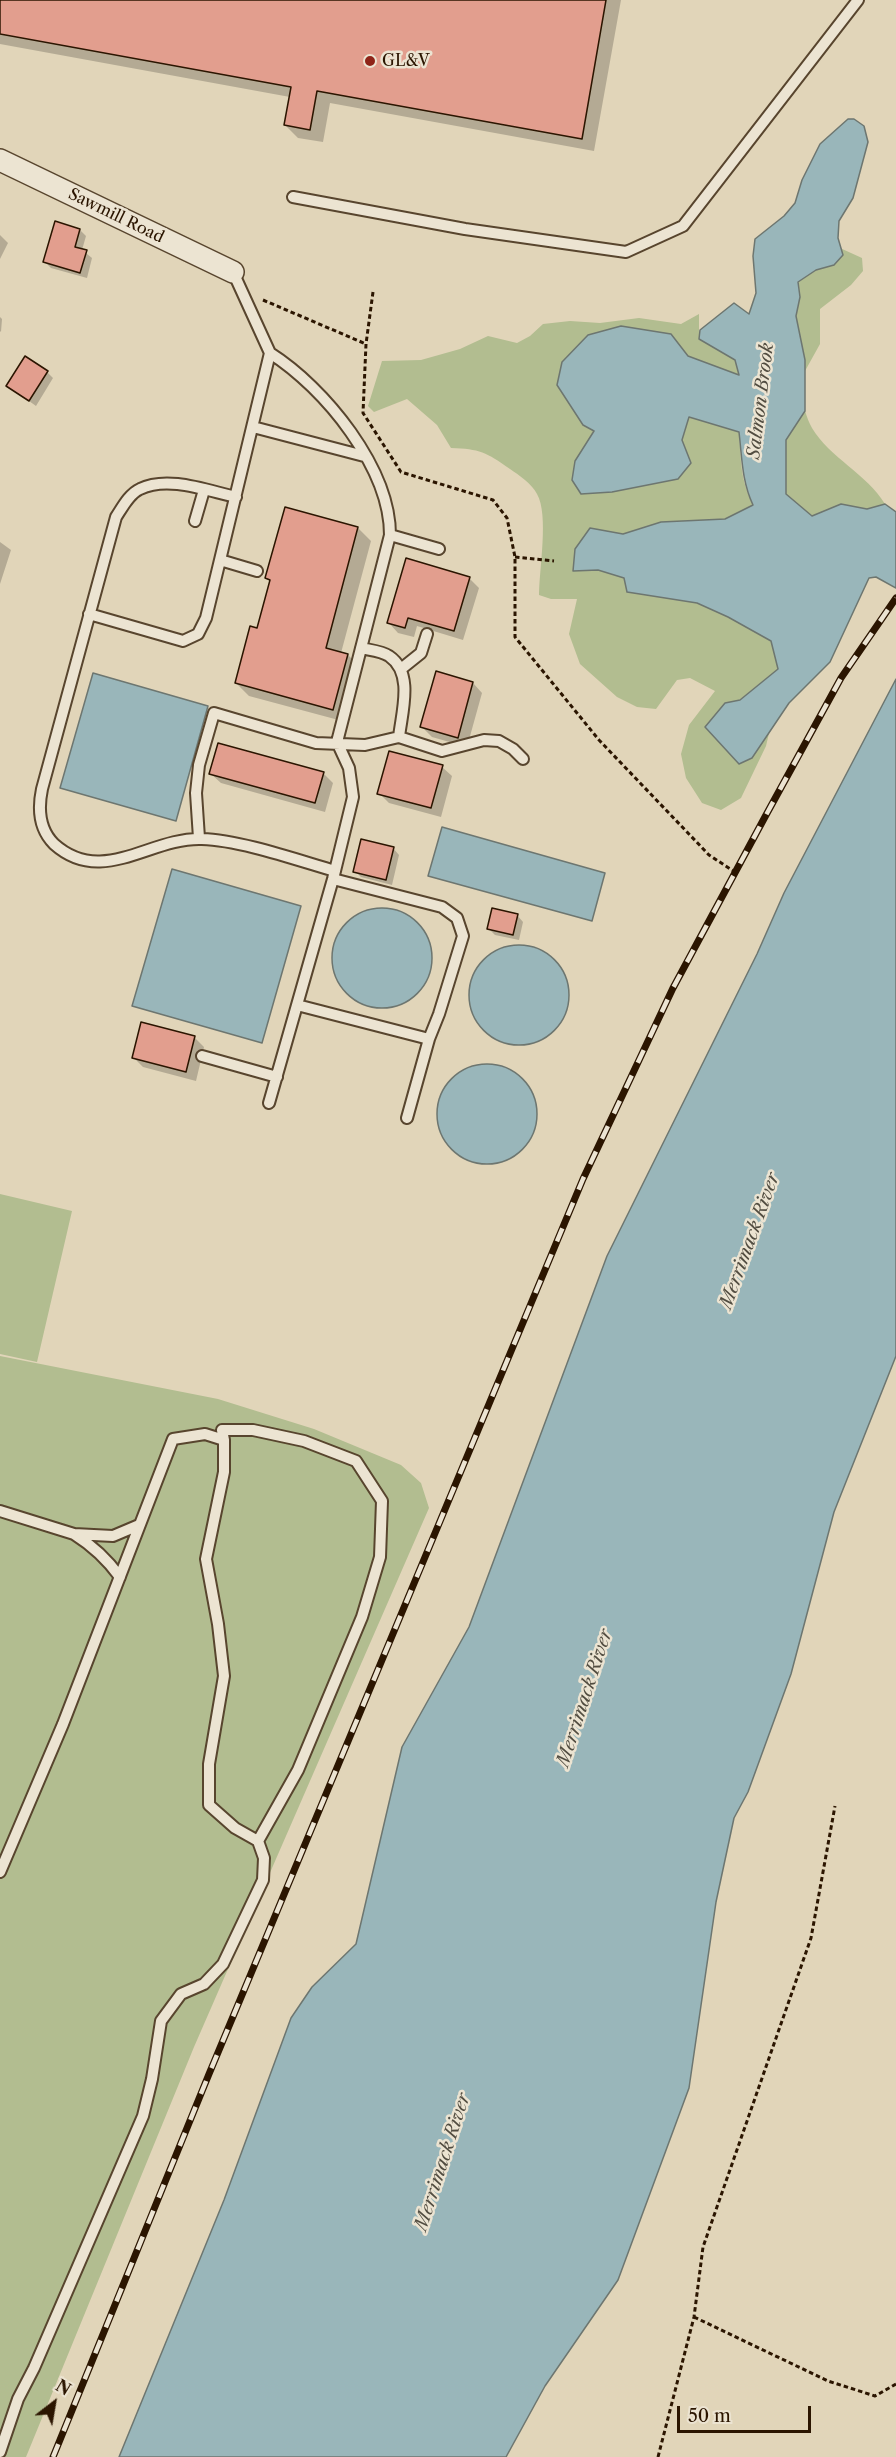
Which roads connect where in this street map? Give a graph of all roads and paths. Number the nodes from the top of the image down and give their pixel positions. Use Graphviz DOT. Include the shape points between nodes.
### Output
graph roads {
  1 [pos="858,0"];
  2 [pos="0,160"];
  3 [pos="293,197"];
  4 [pos="233,272"];
  5 [pos="373,292"];
  6 [pos="257,295"];
  7 [pos="366,344"];
  8 [pos="270,353"];
  9 [pos="253,427"];
  10 [pos="364,456"];
  11 [pos="204,490"];
  12 [pos="236,497"];
  13 [pos="195,521"];
  14 [pos="390,535"];
  15 [pos="439,549"];
  16 [pos="515,557"];
  17 [pos="220,560"];
  18 [pos="554,561"];
  19 [pos="257,571"];
  20 [pos="89,614"];
  21 [pos="427,634"];
  22 [pos="361,648"];
  23 [pos="401,669"];
  24 [pos="399,737"];
  25 [pos="337,742"];
  26 [pos="523,759"];
  27 [pos="199,838"];
  28 [pos="735,872"];
  29 [pos="334,875"];
  30 [pos="297,1005"];
  31 [pos="429,1040"];
  32 [pos="202,1056"];
  33 [pos="277,1077"];
  34 [pos="269,1103"];
  35 [pos="407,1118"];
  36 [pos="224,1440"];
  37 [pos="0,1511"];
  38 [pos="139,1526"];
  39 [pos="74,1534"];
  40 [pos="120,1577"];
  41 [pos="835,1806"];
  42 [pos="258,1841"];
  43 [pos="0,1872"];
  44 [pos="694,2317"];
  45 [pos="896,2384"];
  46 [pos="0,2452"];
  47 [pos="658,2457"];
  1 -- 3 [label="lane" via="683,226 626,252 465,229"];
  2 -- 4 [label="street, Sawmill Road"];
  4 -- 8 [label="lane"];
  5 -- 7 [label="path"];
  6 -- 7 [label="path" via="266,303"];
  7 -- 16 [label="path" via="363,413 401,472 493,500 507,518"];
  8 -- 9 [label="lane"];
  8 -- 10 [label="lane" via="307,381 350,430"];
  9 -- 10 [label="lane"];
  9 -- 12 [label="lane"];
  10 -- 14 [label="lane" via="384,491"];
  11 -- 12 [label="lane"];
  11 -- 13 [label="lane"];
  11 -- 20 [label="lane" via="158,483 139,489 127,501 116,517"];
  12 -- 17 [label="lane"];
  14 -- 15 [label="lane"];
  14 -- 22 [label="lane"];
  16 -- 18 [label="path"];
  16 -- 28 [label="path" via="515,637 599,740 709,855"];
  17 -- 19 [label="lane"];
  17 -- 20 [label="lane" via="206,618 198,634 183,641"];
  20 -- 27 [label="lane" via="39,803 45,831 65,854 84,861 106,862"];
  21 -- 23 [label="lane" via="421,653"];
  22 -- 23 [label="lane" via="388,656"];
  22 -- 25 [label="lane"];
  23 -- 24 [label="lane" via="405,691"];
  24 -- 25 [label="lane" via="365,745"];
  24 -- 26 [label="lane" via="442,751 484,740 499,741"];
  25 -- 27 [label="lane" via="316,743 214,713 199,765"];
  25 -- 29 [label="lane" via="349,768 353,797"];
  27 -- 29 [label="lane" via="221,840"];
  29 -- 30 [label="lane"];
  29 -- 31 [label="lane" via="442,907 457,918 463,936"];
  30 -- 31 [label="lane"];
  30 -- 33 [label="lane"];
  31 -- 35 [label="lane"];
  32 -- 33 [label="lane"];
  33 -- 34 [label="lane"];
  36 -- 38 [label="lane" via="205,1434 173,1439"];
  36 -- 42 [label="lane" via="224,1472 206,1559 224,1676 209,1764 208,1805"];
  36 -- 42 [label="lane" via="222,1430 253,1430 304,1441 357,1461 382,1501 380,1557 362,1617 298,1770"];
  37 -- 39 [label="lane"];
  38 -- 39 [label="lane" via="113,1536"];
  38 -- 40 [label="lane"];
  39 -- 40 [label="lane" via="94,1547"];
  40 -- 43 [label="lane"];
  41 -- 44 [label="path" via="811,1938 703,2247"];
  42 -- 46 [label="lane" via="264,1858 263,1880 223,1964 204,1984 181,1994 161,2021 153,2079 143,2115 18,2399"];
  44 -- 45 [label="path" via="828,2381 875,2396"];
  44 -- 47 [label="path"];
}
